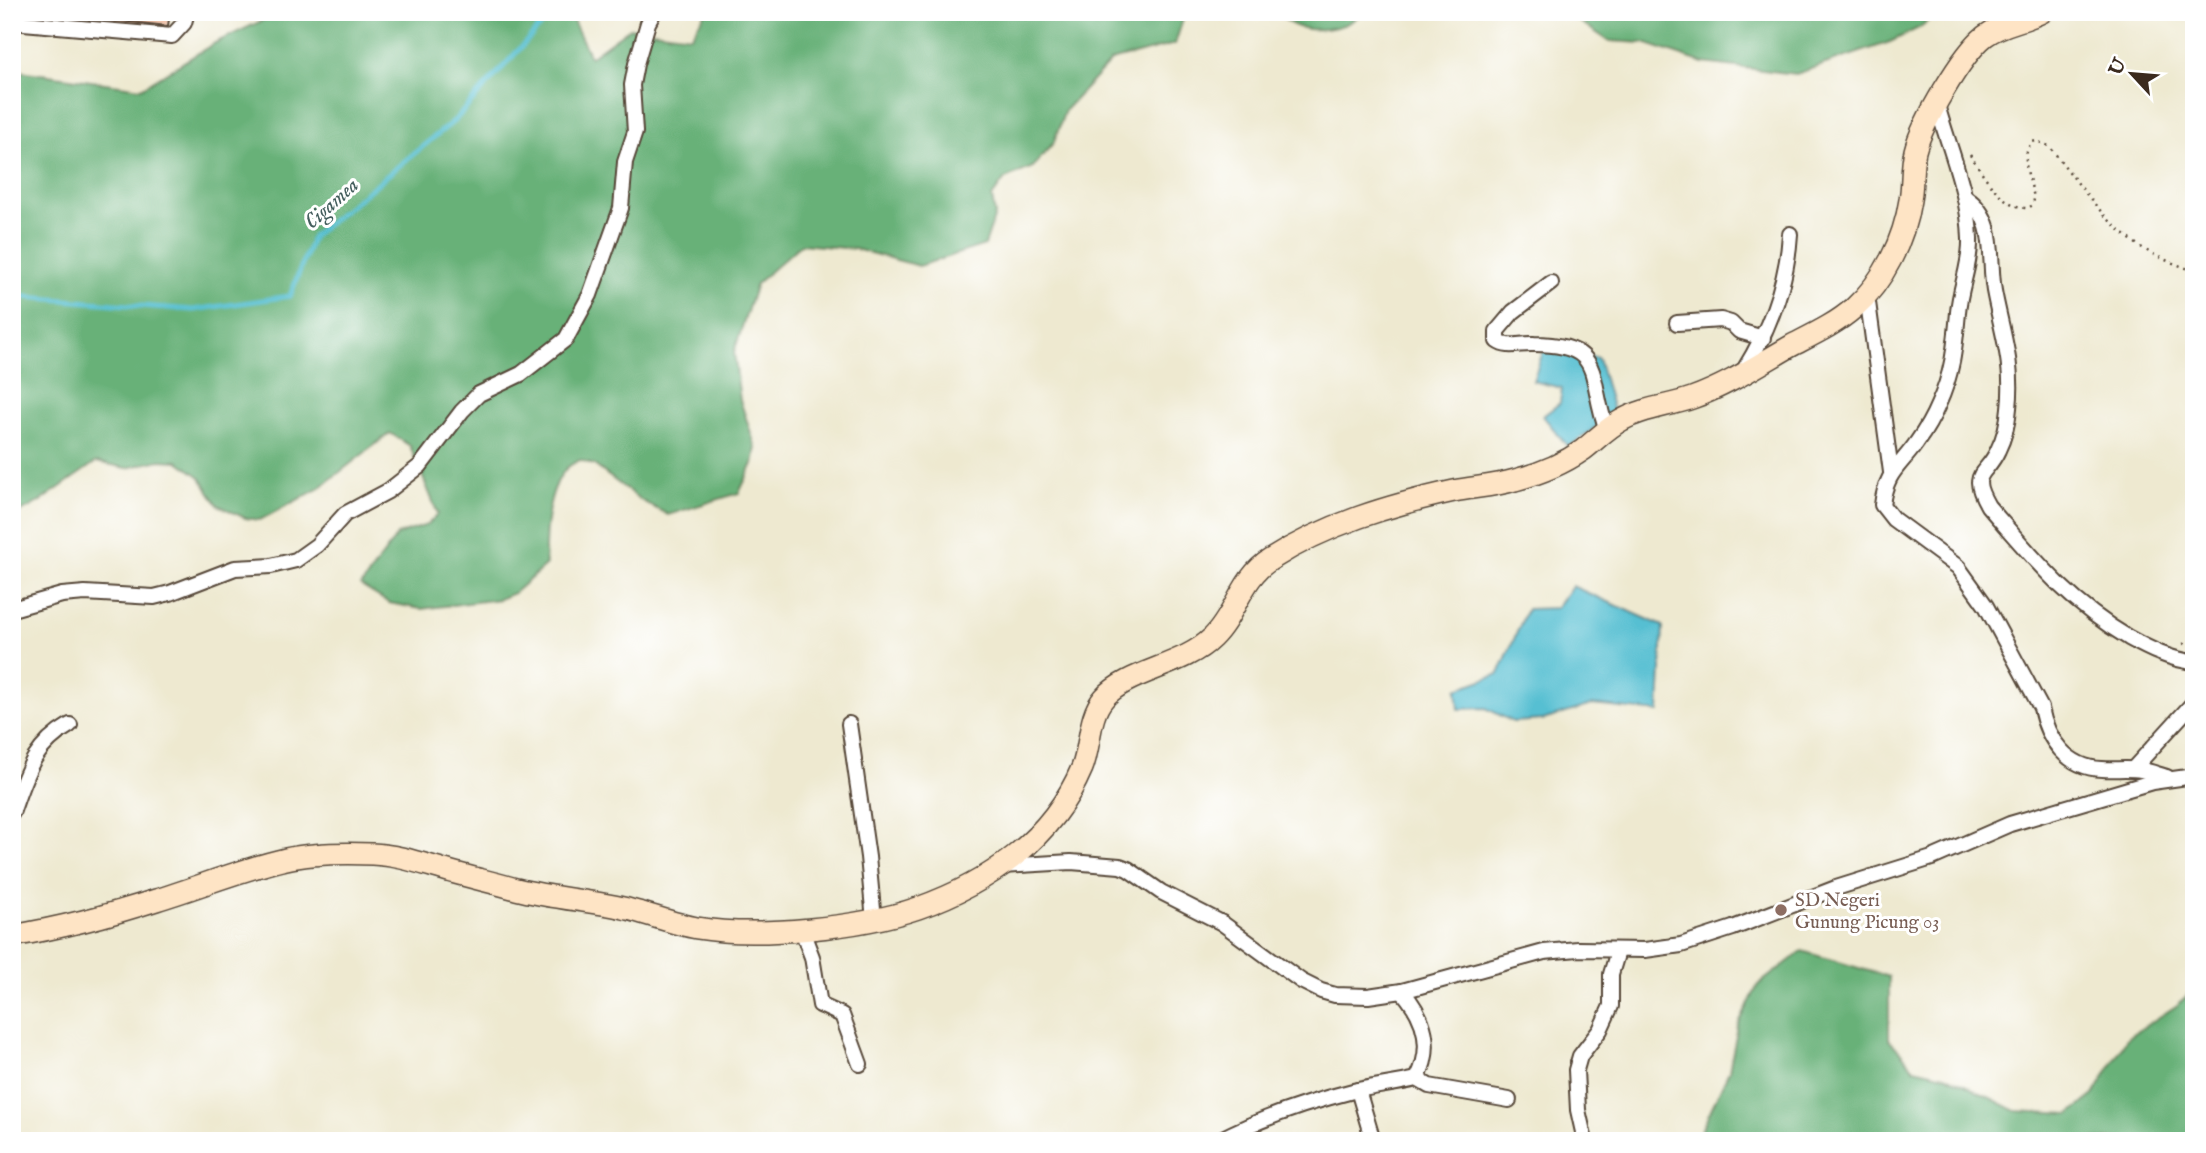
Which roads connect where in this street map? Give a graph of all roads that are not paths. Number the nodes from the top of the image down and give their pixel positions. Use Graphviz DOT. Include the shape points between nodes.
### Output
graph roads {
  1 [pos="187,12"];
  2 [pos="654,12"];
  3 [pos="2042,12"];
  4 [pos="12,22"];
  5 [pos="1937,105"];
  6 [pos="1965,198"];
  7 [pos="1790,234"];
  8 [pos="1551,283"];
  9 [pos="1867,295"];
  10 [pos="1677,323"];
  11 [pos="1763,338"];
  12 [pos="1740,377"];
  13 [pos="1606,430"];
  14 [pos="1892,471"];
  15 [pos="12,609"];
  16 [pos="2194,662"];
  17 [pos="2194,702"];
  18 [pos="849,724"];
  19 [pos="70,725"];
  20 [pos="2133,769"];
  21 [pos="2194,776"];
  22 [pos="2169,778"];
  23 [pos="12,814"];
  24 [pos="1000,866"];
  25 [pos="874,920"];
  26 [pos="801,928"];
  27 [pos="12,936"];
  28 [pos="1618,951"];
  29 [pos="1402,991"];
  30 [pos="860,1064"];
  31 [pos="1417,1079"];
  32 [pos="1358,1090"];
  33 [pos="1510,1100"];
  34 [pos="1217,1141"];
  35 [pos="1373,1141"];
  36 [pos="1585,1141"];
  1 -- 4 [label="street" via="172,36"];
  2 -- 15 [label="street" via="632,85 635,132 625,162 621,208 590,295 566,339 521,374 479,394 420,466 388,491 345,514 296,560 235,568 154,597 85,593"];
  3 -- 5 [label="main road" via="2004,25 1979,41"];
  5 -- 6 [label="street"];
  5 -- 9 [label="main road" via="1915,150 1903,230 1886,270"];
  6 -- 14 [label="street" via="1970,239 1954,360 1938,406 1917,442"];
  6 -- 16 [label="street" via="1977,208 1989,234 1994,295 2011,363 2009,411 1998,451 1980,474 1981,494 2048,575 2086,610 2148,648"];
  7 -- 11 [label="street" via="1784,280"];
  8 -- 13 [label="street" via="1513,312 1497,331 1497,341 1504,346 1545,344 1581,352 1591,363"];
  9 -- 12 [label="main road" via="1849,314"];
  9 -- 14 [label="street"];
  10 -- 11 [label="street" via="1721,320"];
  11 -- 12 [label="street"];
  12 -- 13 [label="main road" via="1687,400 1638,413"];
  13 -- 24 [label="main road" via="1576,455 1539,472 1363,516 1262,564 1209,641 1102,700 1083,766 1067,798 1021,853"];
  14 -- 20 [label="street" via="1882,505 1893,519 1958,568 1986,606 2041,708 2052,742 2080,764"];
  17 -- 20 [label="street"];
  18 -- 25 [label="street"];
  19 -- 23 [label="street" via="41,747"];
  20 -- 22 [label="street"];
  21 -- 22 [label="street"];
  22 -- 28 [label="street" via="2010,824 1932,858 1700,939 1663,949"];
  24 -- 25 [label="main road" via="945,897"];
  24 -- 29 [label="street" via="1057,862 1120,866 1222,923 1321,991 1368,996"];
  25 -- 26 [label="main road"];
  26 -- 27 [label="main road" via="703,929 621,907 539,895 405,857 367,853 290,858 148,903"];
  26 -- 30 [label="street" via="813,957 820,1005 842,1015"];
  28 -- 29 [label="street" via="1544,952"];
  28 -- 36 [label="street" via="1611,974 1611,1006 1576,1070"];
  29 -- 31 [label="street" via="1424,1025 1425,1057"];
  31 -- 32 [label="street"];
  31 -- 33 [label="street" via="1429,1086"];
  32 -- 34 [label="street" via="1272,1114"];
  32 -- 35 [label="street"];
}
